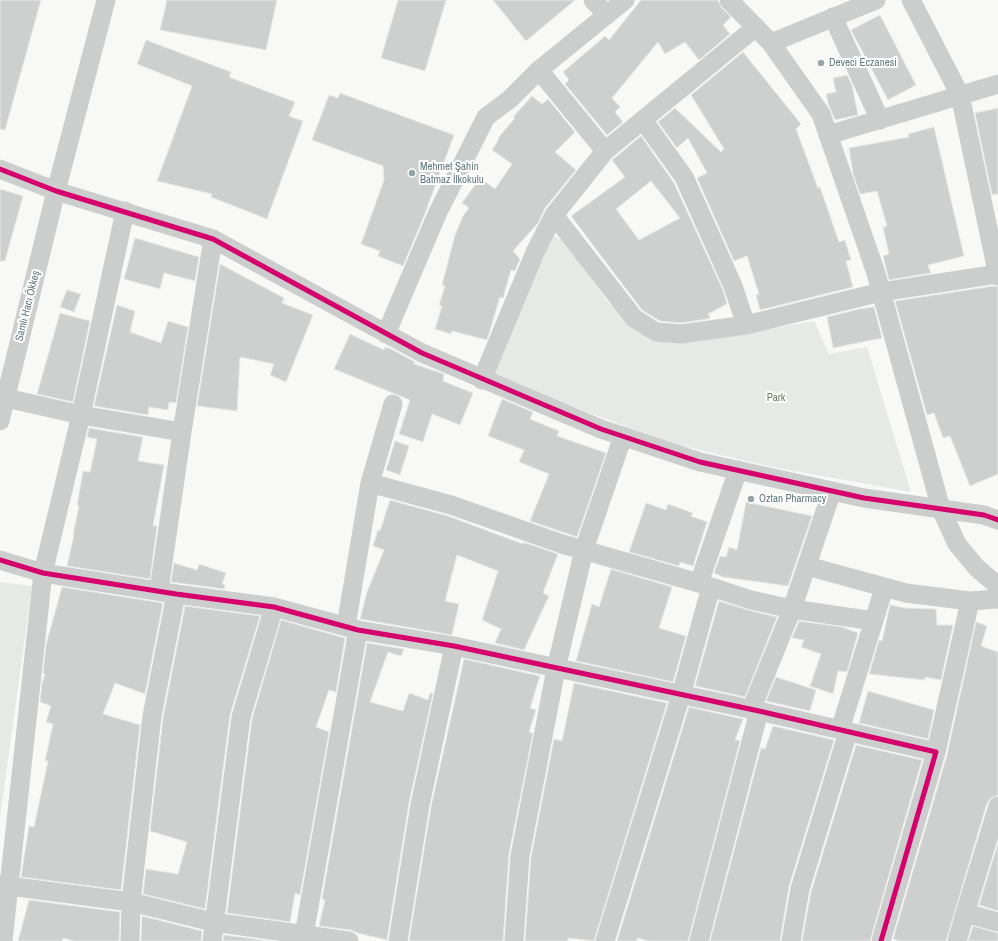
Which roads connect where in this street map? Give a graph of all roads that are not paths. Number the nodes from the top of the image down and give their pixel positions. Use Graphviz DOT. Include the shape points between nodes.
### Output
graph roads {
  1 [pos="106,0"];
  2 [pos="593,0"];
  3 [pos="625,0"];
  4 [pos="729,0"];
  5 [pos="876,0"];
  6 [pos="911,0"];
  7 [pos="607,15"];
  8 [pos="833,17"];
  9 [pos="756,27"];
  10 [pos="771,43"];
  11 [pos="539,70"];
  12 [pos="998,84"];
  13 [pos="960,95"];
  14 [pos="643,120"];
  15 [pos="880,120"];
  16 [pos="828,135"];
  17 [pos="605,151"];
  18 [pos="0,169"];
  19 [pos="56,191"];
  20 [pos="126,211"];
  21 [pos="554,215"];
  22 [pos="213,239"];
  23 [pos="998,275"];
  24 [pos="881,292"];
  25 [pos="746,325"];
  26 [pos="386,334"];
  27 [pos="482,380"];
  28 [pos="6,398"];
  29 [pos="393,404"];
  30 [pos="81,415"];
  31 [pos="0,421"];
  32 [pos="182,432"];
  33 [pos="623,436"];
  34 [pos="738,470"];
  35 [pos="370,484"];
  36 [pos="832,491"];
  37 [pos="941,509"];
  38 [pos="998,520"];
  39 [pos="584,550"];
  40 [pos="0,560"];
  41 [pos="807,566"];
  42 [pos="43,573"];
  43 [pos="705,585"];
  44 [pos="998,586"];
  45 [pos="884,588"];
  46 [pos="167,592"];
  47 [pos="998,599"];
  48 [pos="970,601"];
  49 [pos="274,607"];
  50 [pos="792,609"];
  51 [pos="874,621"];
  52 [pos="352,628"];
  53 [pos="454,646"];
  54 [pos="556,669"];
  55 [pos="681,695"];
  56 [pos="755,711"];
  57 [pos="844,731"];
  58 [pos="936,752"];
  59 [pos="998,806"];
  60 [pos="4,885"];
  61 [pos="131,902"];
  62 [pos="965,913"];
  63 [pos="213,922"];
  64 [pos="998,922"];
  65 [pos="303,938"];
  66 [pos="3,941"];
  67 [pos="130,941"];
  68 [pos="212,941"];
  69 [pos="349,941"];
  70 [pos="398,941"];
  71 [pos="514,941"];
  72 [pos="605,941"];
  73 [pos="699,941"];
  74 [pos="791,941"];
  75 [pos="882,941"];
  76 [pos="957,941"];
  1 -- 19 [label="street, Samlı Hacı Ökkeş"];
  2 -- 7 [label="street"];
  3 -- 7 [label="street"];
  4 -- 9 [label="street"];
  5 -- 8 [label="street"];
  6 -- 13 [label="street"];
  7 -- 11 [label="street"];
  8 -- 10 [label="street"];
  8 -- 15 [label="street"];
  9 -- 10 [label="street"];
  9 -- 14 [label="street"];
  10 -- 16 [label="street" via="821,114"];
  11 -- 17 [label="street"];
  11 -- 26 [label="street" via="510,99 486,117 438,212"];
  12 -- 13 [label="street"];
  13 -- 15 [label="street"];
  13 -- 23 [label="street"];
  14 -- 17 [label="street"];
  14 -- 25 [label="street" via="684,177 733,286"];
  15 -- 16 [label="street"];
  16 -- 24 [label="street"];
  17 -- 21 [label="street"];
  18 -- 19 [label="street"];
  19 -- 20 [label="street"];
  19 -- 28 [label="street, Samlı Hacı Ökkeş"];
  20 -- 22 [label="street"];
  20 -- 30 [label="street"];
  21 -- 25 [label="street" via="634,318 656,332 681,334"];
  21 -- 27 [label="street" via="536,250"];
  22 -- 26 [label="street"];
  22 -- 32 [label="street"];
  23 -- 24 [label="street"];
  24 -- 25 [label="street"];
  24 -- 37 [label="street"];
  26 -- 27 [label="street"];
  27 -- 33 [label="street"];
  28 -- 30 [label="street"];
  28 -- 31 [label="street, Samlı Hacı Ökkeş"];
  29 -- 35 [label="street"];
  30 -- 32 [label="street"];
  30 -- 42 [label="street"];
  32 -- 46 [label="street"];
  33 -- 34 [label="street" via="700,462"];
  33 -- 39 [label="street"];
  34 -- 36 [label="street"];
  34 -- 43 [label="street"];
  35 -- 39 [label="street" via="451,505"];
  35 -- 52 [label="street"];
  36 -- 37 [label="street"];
  36 -- 41 [label="street"];
  37 -- 38 [label="street" via="984,515"];
  37 -- 44 [label="street" via="957,544 977,568"];
  39 -- 43 [label="street"];
  39 -- 54 [label="street"];
  40 -- 42 [label="street"];
  41 -- 45 [label="street"];
  41 -- 50 [label="street"];
  42 -- 46 [label="street"];
  42 -- 60 [label="street"];
  43 -- 50 [label="street" via="751,600"];
  43 -- 55 [label="street"];
  45 -- 48 [label="street"];
  45 -- 51 [label="street"];
  46 -- 49 [label="street"];
  46 -- 61 [label="street"];
  47 -- 48 [label="street"];
  48 -- 58 [label="street"];
  49 -- 52 [label="street"];
  49 -- 63 [label="street" via="241,716"];
  50 -- 51 [label="street"];
  50 -- 56 [label="street"];
  51 -- 57 [label="street"];
  52 -- 53 [label="street"];
  52 -- 65 [label="street"];
  53 -- 54 [label="street"];
  53 -- 70 [label="street" via="420,805"];
  54 -- 55 [label="street"];
  54 -- 71 [label="street" via="520,856"];
  55 -- 56 [label="street"];
  55 -- 72 [label="street"];
  56 -- 57 [label="street"];
  56 -- 73 [label="street"];
  57 -- 58 [label="street"];
  57 -- 74 [label="street" via="800,889"];
  58 -- 75 [label="street"];
  59 -- 62 [label="street"];
  60 -- 61 [label="street"];
  60 -- 66 [label="street"];
  61 -- 63 [label="street"];
  61 -- 67 [label="street"];
  62 -- 64 [label="street"];
  62 -- 76 [label="street"];
  63 -- 65 [label="street"];
  63 -- 68 [label="street"];
  65 -- 69 [label="street"];
}
